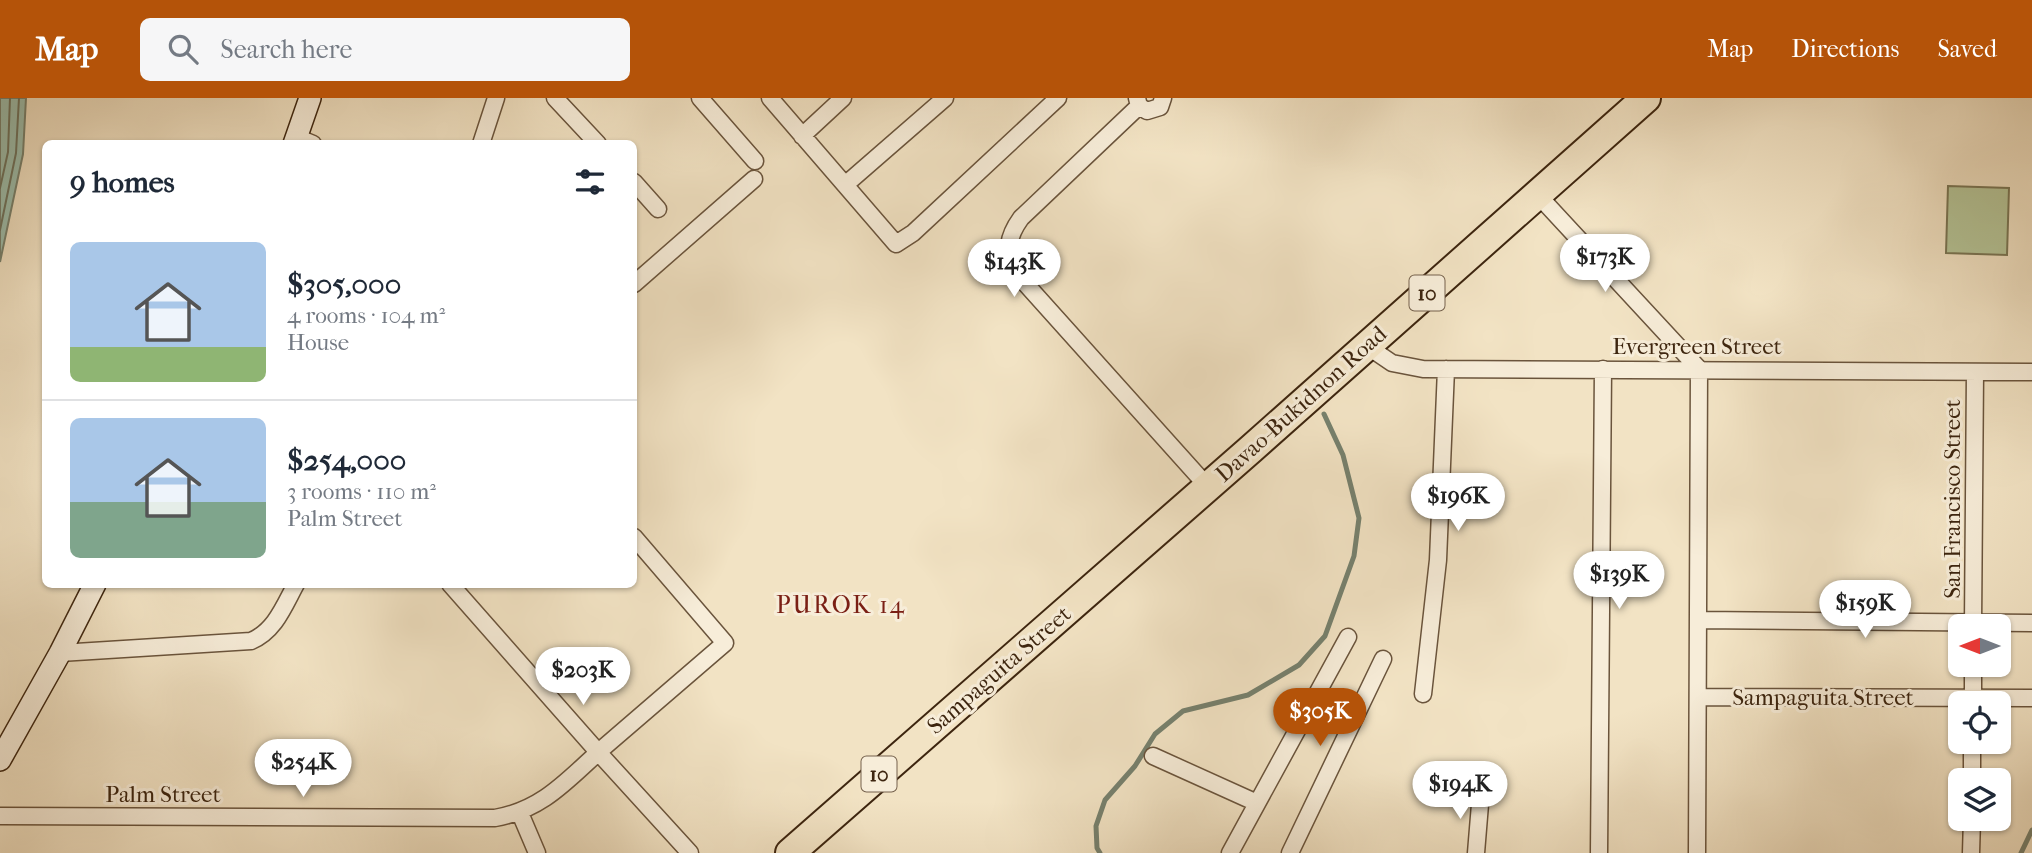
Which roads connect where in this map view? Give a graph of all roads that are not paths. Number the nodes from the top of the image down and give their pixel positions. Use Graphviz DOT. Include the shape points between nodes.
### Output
graph roads {
  1 [pos="310,98"];
  2 [pos="496,98"];
  3 [pos="555,98"];
  4 [pos="700,98"];
  5 [pos="769,98"];
  6 [pos="843,98"];
  7 [pos="945,98"];
  8 [pos="1058,98"];
  9 [pos="1163,98"];
  10 [pos="1646,98"];
  11 [pos="1138,102"];
  12 [pos="802,136"];
  13 [pos="301,140"];
  14 [pos="482,140"];
  15 [pos="594,140"];
  16 [pos="755,161"];
  17 [pos="754,179"];
  18 [pos="637,185"];
  19 [pos="845,185"];
  20 [pos="1537,194"];
  21 [pos="658,208"];
  22 [pos="637,281"];
  23 [pos="1367,346"];
  24 [pos="1447,369"];
  25 [pos="1603,369"];
  26 [pos="1699,369"];
  27 [pos="1975,372"];
  28 [pos="2032,372"];
  29 [pos="1208,487"];
  30 [pos="637,540"];
  31 [pos="93,588"];
  32 [pos="294,588"];
  33 [pos="454,588"];
  34 [pos="1973,614"];
  35 [pos="1698,620"];
  36 [pos="2032,623"];
  37 [pos="2011,624"];
  38 [pos="1948,625"];
  39 [pos="1348,637"];
  40 [pos="60,653"];
  41 [pos="1383,659"];
  42 [pos="1423,694"];
  43 [pos="1698,697"];
  44 [pos="2032,698"];
  45 [pos="2011,699"];
  46 [pos="1948,700"];
  47 [pos="598,752"];
  48 [pos="1153,756"];
  49 [pos="0,760"];
  50 [pos="1481,792"];
  51 [pos="1257,803"];
  52 [pos="520,813"];
  53 [pos="0,816"];
  54 [pos="1972,831"];
  55 [pos="537,853"];
  56 [pos="690,853"];
  57 [pos="790,853"];
  58 [pos="1230,853"];
  59 [pos="1290,853"];
  60 [pos="1476,853"];
  61 [pos="1599,853"];
  62 [pos="1697,853"];
  63 [pos="1971,853"];
  1 -- 13 [label="street"];
  2 -- 14 [label="street"];
  3 -- 15 [label="street"];
  4 -- 16 [label="street"];
  5 -- 12 [label="street"];
  6 -- 12 [label="street"];
  7 -- 19 [label="street"];
  8 -- 19 [label="street" via="896,244"];
  9 -- 11 [label="street" via="1156,110 1147,111"];
  10 -- 20 [label="highway, Davao-Bukidnon Road / 10"];
  11 -- 29 [label="street" via="1021,218 1008,240 1010,263"];
  12 -- 19 [label="street"];
  17 -- 22 [label="street"];
  18 -- 21 [label="street"];
  20 -- 23 [label="highway, Davao-Bukidnon Road / 10"];
  20 -- 26 [label="street"];
  23 -- 24 [label="street, Evergreen Street" via="1392,363"];
  23 -- 29 [label="highway, Davao-Bukidnon Road / 10"];
  24 -- 25 [label="street, Evergreen Street"];
  24 -- 42 [label="street" via="1438,560"];
  25 -- 26 [label="street, Evergreen Street"];
  25 -- 61 [label="street"];
  26 -- 27 [label="street, Evergreen Street"];
  26 -- 35 [label="street"];
  27 -- 28 [label="street, Evergreen Street"];
  27 -- 34 [label="street, San Francisco Street"];
  29 -- 57 [label="highway, Sampaguita Street / 10"];
  30 -- 47 [label="street, Palm Street" via="725,643"];
  31 -- 40 [label="street"];
  32 -- 40 [label="street" via="270,628 251,641"];
  33 -- 47 [label="street"];
  35 -- 38 [label="street"];
  35 -- 43 [label="street"];
  36 -- 37 [label="street"];
  39 -- 51 [label="street"];
  40 -- 49 [label="street"];
  41 -- 59 [label="street"];
  43 -- 46 [label="street, Sampaguita Street"];
  43 -- 62 [label="street"];
  44 -- 45 [label="street, Sampaguita Street"];
  47 -- 52 [label="street, Palm Street" via="564,785"];
  47 -- 56 [label="street"];
  48 -- 51 [label="street"];
  50 -- 60 [label="street"];
  51 -- 58 [label="street"];
  52 -- 53 [label="street, Palm Street" via="495,818"];
  52 -- 55 [label="street"];
  54 -- 63 [label="street"];
}
